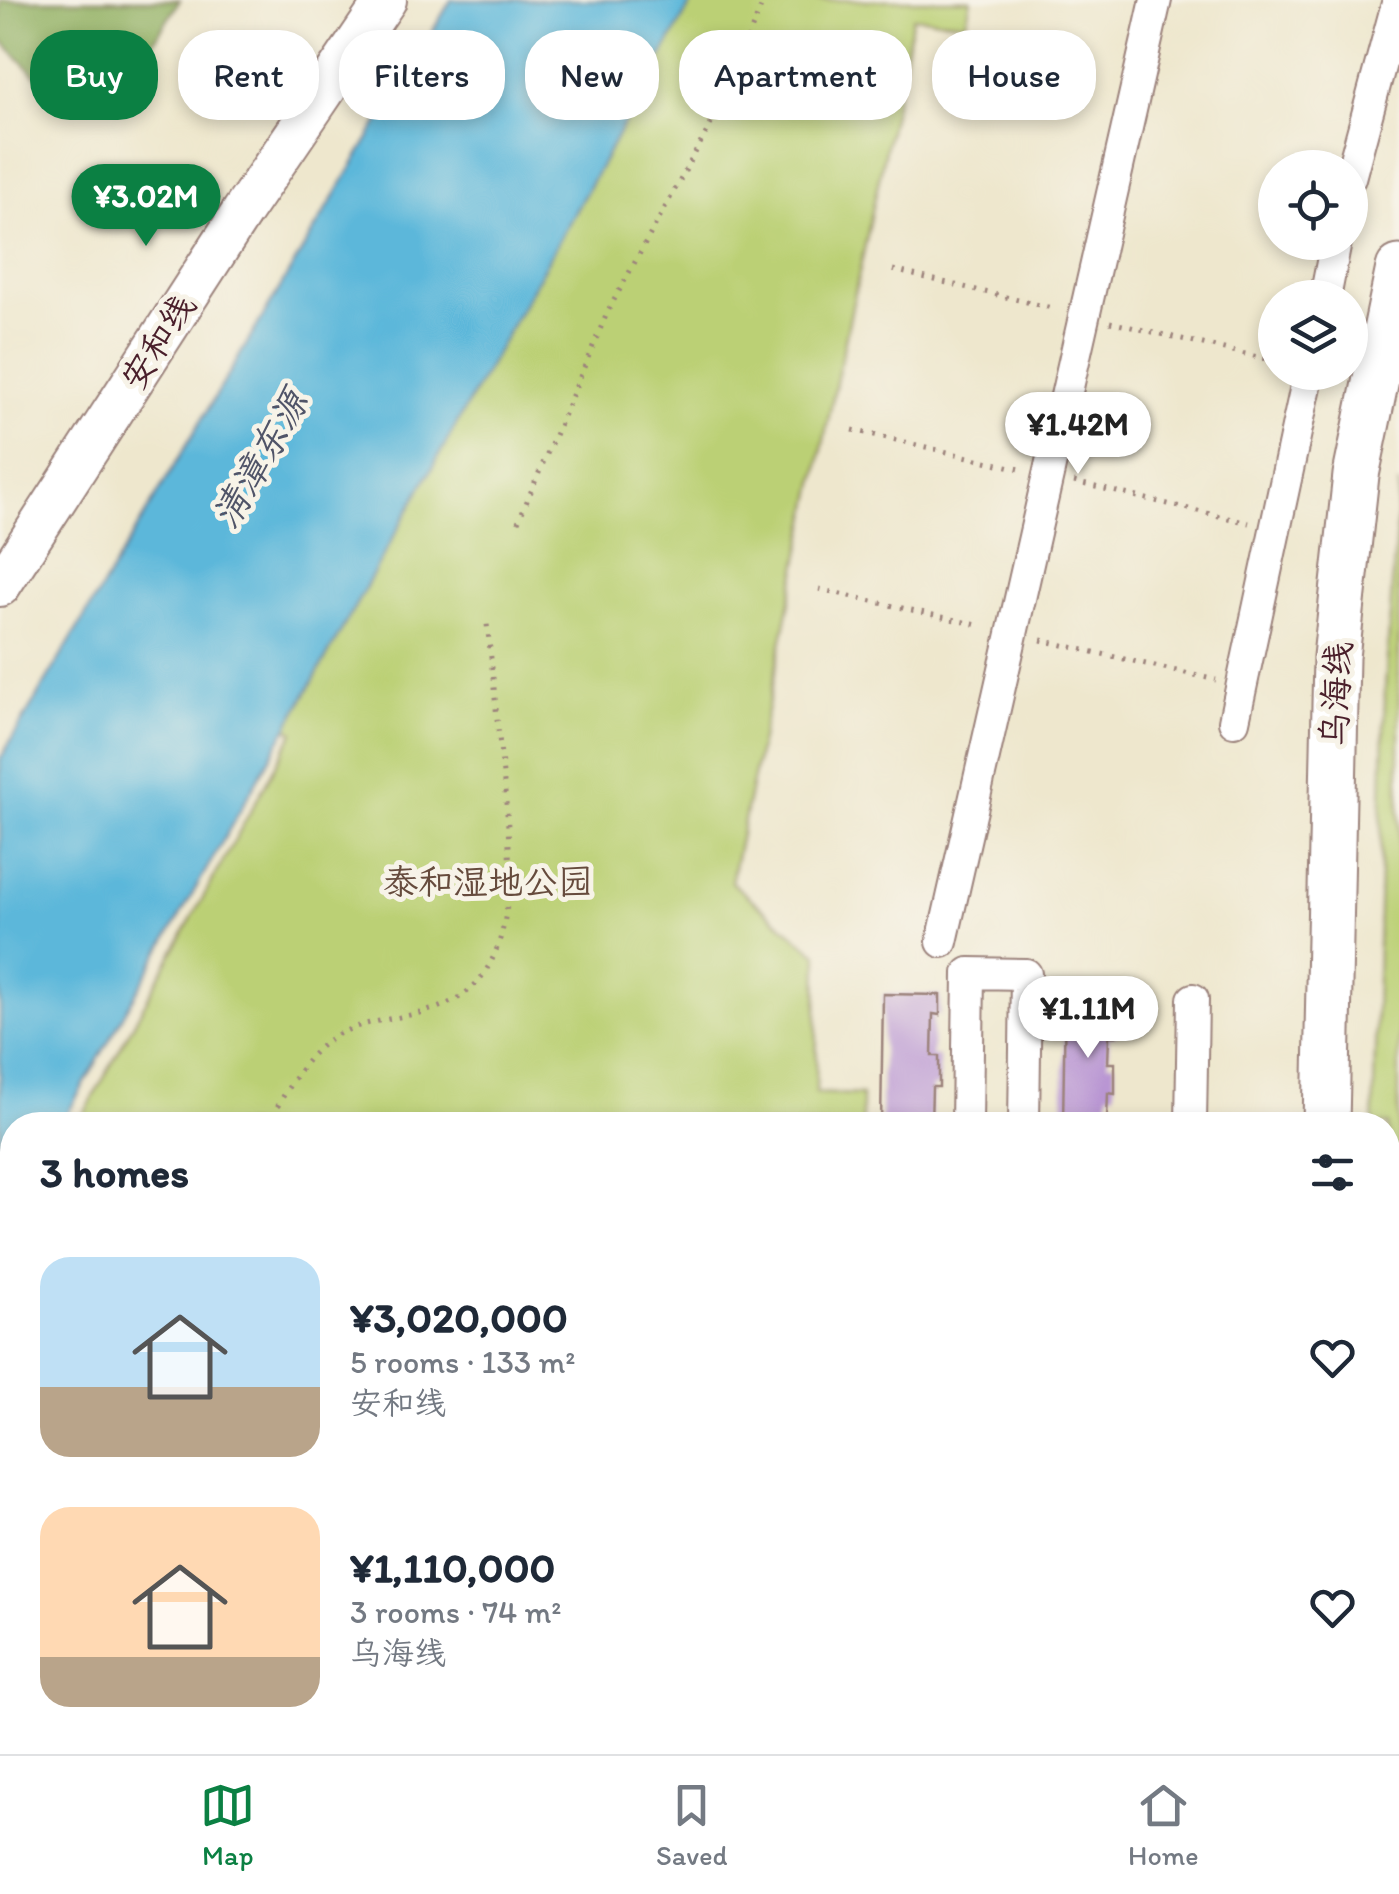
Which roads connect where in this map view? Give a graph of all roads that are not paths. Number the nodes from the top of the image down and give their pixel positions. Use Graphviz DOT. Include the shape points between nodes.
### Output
graph roads {
  1 [pos="356,0"];
  2 [pos="386,0"];
  3 [pos="1156,0"];
  4 [pos="1398,0"];
  5 [pos="1358,150"];
  6 [pos="1399,268"];
  7 [pos="1305,390"];
  8 [pos="0,540"];
  9 [pos="0,586"];
  10 [pos="1234,722"];
  11 [pos="942,942"];
  12 [pos="1193,1000"];
  13 [pos="967,1112"];
  14 [pos="1024,1112"];
  15 [pos="1191,1112"];
  16 [pos="1326,1112"];
  1 -- 8 [label="main road, 安和线"];
  2 -- 9 [label="main road, 安和线"];
  3 -- 11 [label="street"];
  4 -- 5 [label="street"];
  6 -- 16 [label="highway, 乌海线" via="1356,475 1336,657"];
  7 -- 10 [label="street"];
  12 -- 15 [label="street"];
  13 -- 14 [label="street" via="970,973 1026,974"];
}
